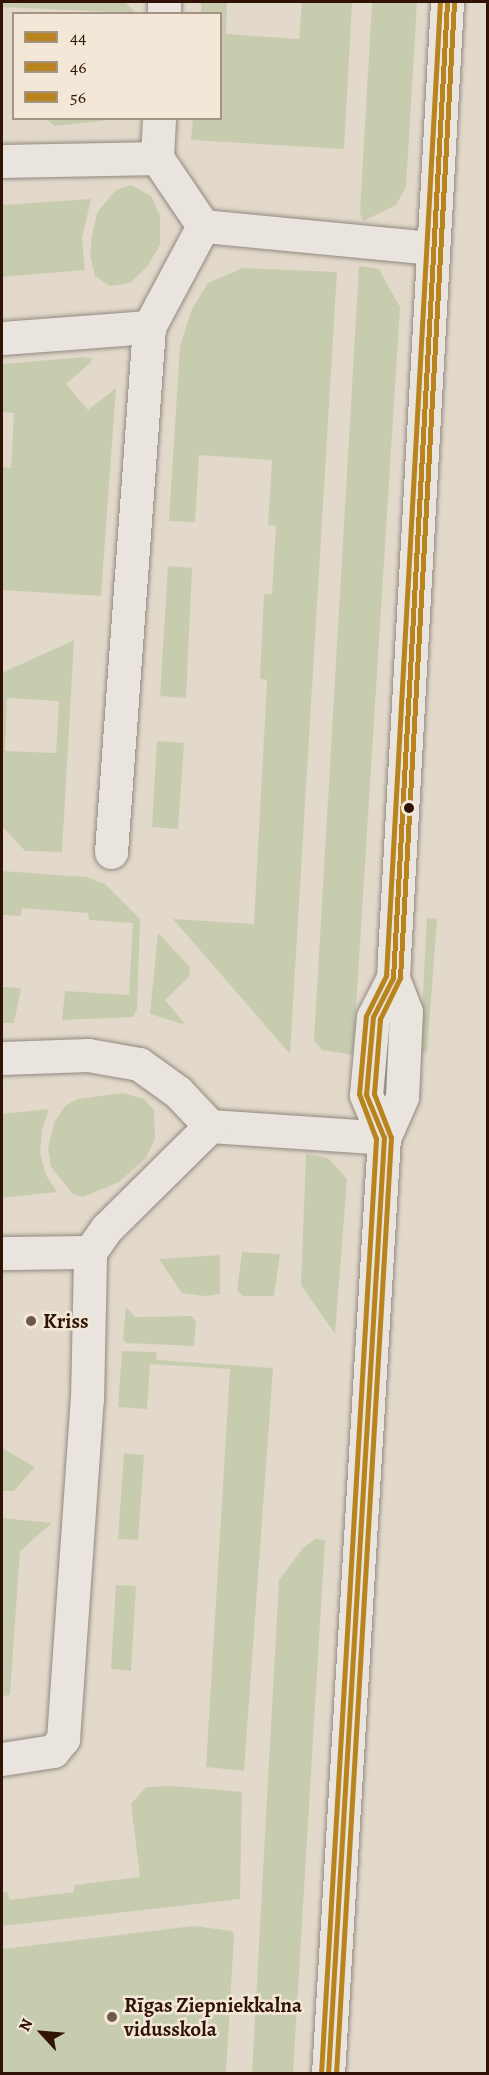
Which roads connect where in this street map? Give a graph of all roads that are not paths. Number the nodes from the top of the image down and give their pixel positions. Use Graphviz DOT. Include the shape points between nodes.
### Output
graph roads {
  1 [pos="447,2"];
  2 [pos="159,120"];
  3 [pos="157,158"];
  4 [pos="2,161"];
  5 [pos="203,226"];
  6 [pos="432,248"];
  7 [pos="149,327"];
  8 [pos="2,338"];
  9 [pos="111,852"];
  10 [pos="2,1058"];
  11 [pos="210,1126"];
  12 [pos="384,1138"];
  13 [pos="90,1252"];
  14 [pos="2,1253"];
  15 [pos="2,1759"];
  16 [pos="328,2073"];
  1 -- 6 [label="street"];
  2 -- 3 [label="street"];
  3 -- 4 [label="street"];
  3 -- 5 [label="street"];
  5 -- 6 [label="street"];
  5 -- 7 [label="street"];
  6 -- 12 [label="street" via="393,978 373,1017 366,1095"];
  7 -- 8 [label="street"];
  7 -- 9 [label="street"];
  10 -- 11 [label="street" via="88,1054 139,1064 178,1092"];
  11 -- 12 [label="street"];
  11 -- 13 [label="street" via="107,1228"];
  12 -- 16 [label="street"];
  13 -- 14 [label="street"];
  13 -- 15 [label="street" via="86,1411 63,1739 53,1751"];
}
